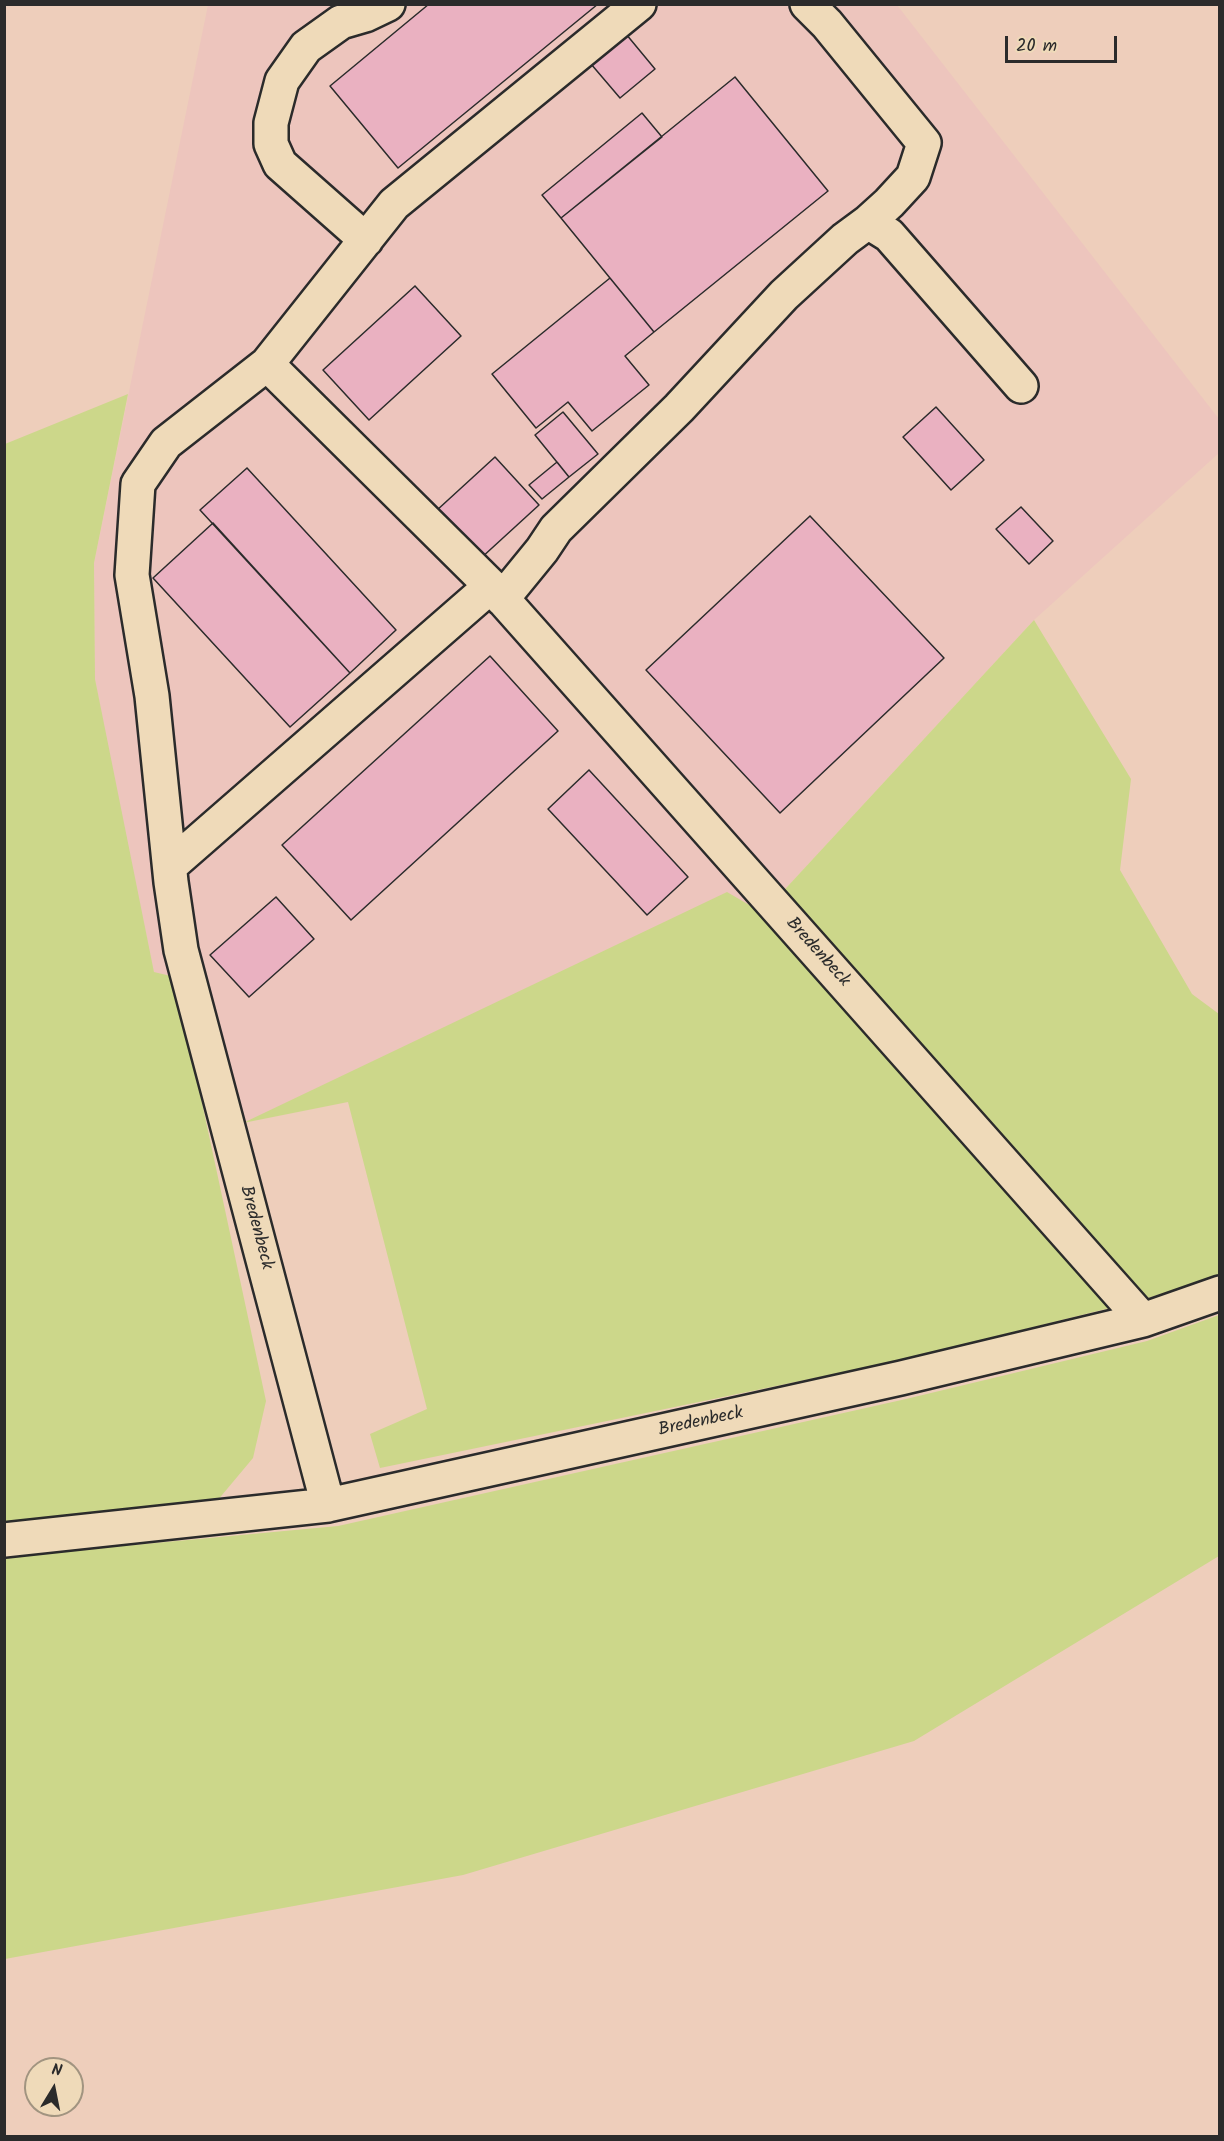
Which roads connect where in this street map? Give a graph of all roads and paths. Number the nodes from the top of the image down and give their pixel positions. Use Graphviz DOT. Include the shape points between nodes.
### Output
graph roads {
  1 [pos="388,4"];
  2 [pos="639,4"];
  3 [pos="807,4"];
  4 [pos="868,222"];
  5 [pos="366,240"];
  6 [pos="267,364"];
  7 [pos="1021,386"];
  8 [pos="496,592"];
  9 [pos="170,866"];
  10 [pos="1220,1293"];
  11 [pos="1143,1320"];
  12 [pos="328,1505"];
  13 [pos="4,1540"];
  1 -- 5 [label="street" via="341,22 306,47 282,81 271,123 271,144 280,164"];
  2 -- 5 [label="street, Bredenbeck" via="394,204"];
  3 -- 4 [label="street" via="924,143 913,177"];
  4 -- 7 [label="street" via="889,235"];
  4 -- 8 [label="street" via="845,238 784,295 679,408 556,529 542,550"];
  5 -- 6 [label="street, Bredenbeck"];
  6 -- 8 [label="street, Bredenbeck"];
  6 -- 9 [label="street, Bredenbeck" via="166,443 138,484 132,576 152,696"];
  8 -- 9 [label="street"];
  8 -- 11 [label="street, Bredenbeck"];
  9 -- 12 [label="street, Bredenbeck" via="181,951"];
  10 -- 11 [label="street, Bredenbeck"];
  11 -- 12 [label="street, Bredenbeck"];
  12 -- 13 [label="street, Bredenbeck"];
}
